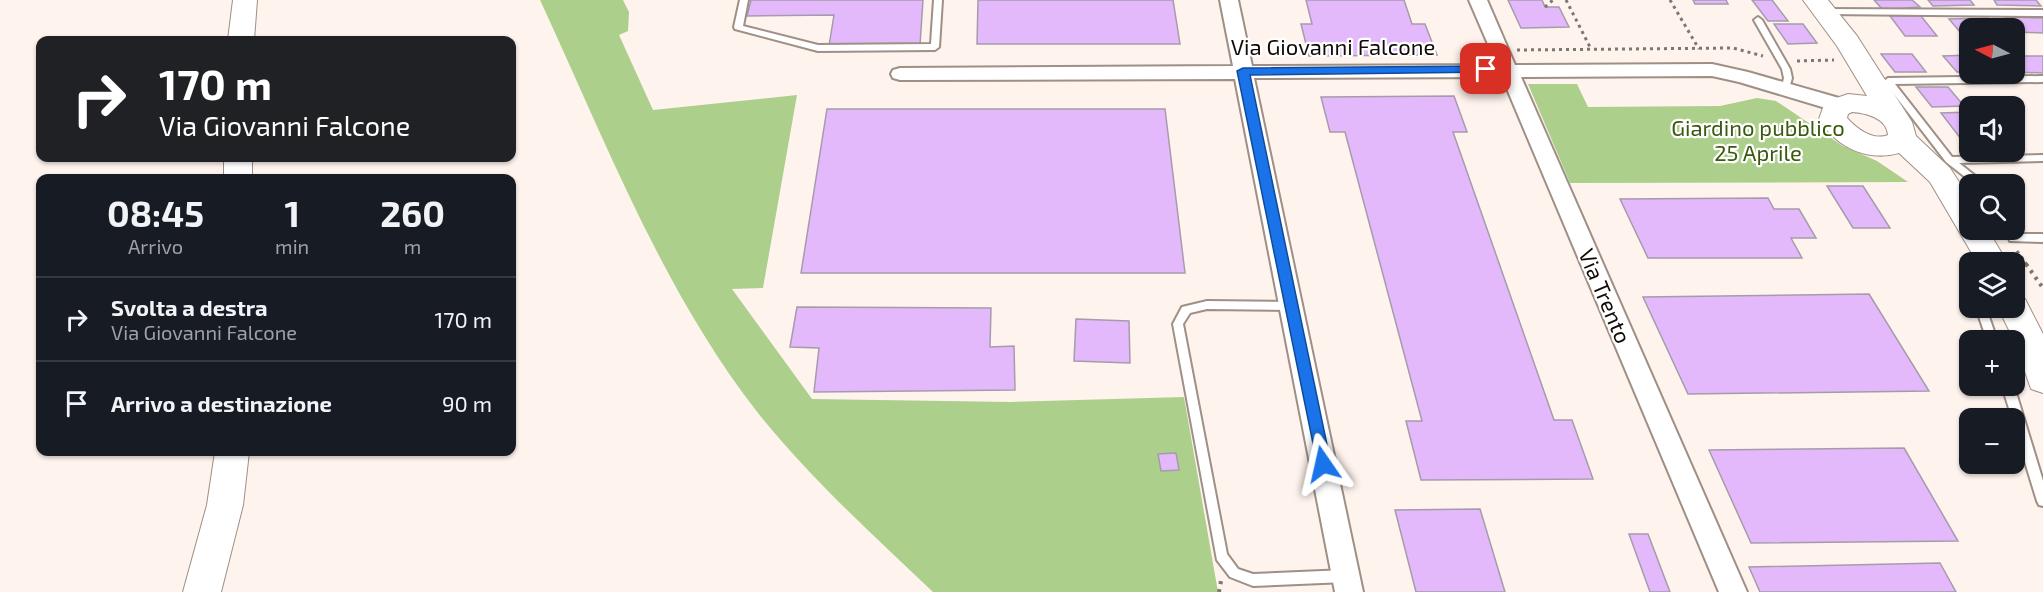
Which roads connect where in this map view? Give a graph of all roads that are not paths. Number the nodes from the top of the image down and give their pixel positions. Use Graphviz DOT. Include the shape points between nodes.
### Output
graph roads {
  1 [pos="245,0"];
  2 [pos="744,0"];
  3 [pos="938,0"];
  4 [pos="1229,0"];
  5 [pos="1478,0"];
  6 [pos="1820,6"];
  7 [pos="2043,13"];
  8 [pos="1758,20"];
  9 [pos="241,36"];
  10 [pos="1503,60"];
  11 [pos="1848,60"];
  12 [pos="1243,71"];
  13 [pos="900,74"];
  14 [pos="2043,79"];
  15 [pos="1764,84"];
  16 [pos="1785,90"];
  17 [pos="1841,111"];
  18 [pos="1905,127"];
  19 [pos="1873,146"];
  20 [pos="2043,158"];
  21 [pos="1949,160"];
  22 [pos="1967,174"];
  23 [pos="1959,207"];
  24 [pos="1959,213"];
  25 [pos="2025,237"];
  26 [pos="2043,238"];
  27 [pos="1292,306"];
  28 [pos="2028,326"];
  29 [pos="2043,379"];
  30 [pos="2011,396"];
  31 [pos="232,456"];
  32 [pos="2043,501"];
  33 [pos="1347,584"];
  34 [pos="202,592"];
  35 [pos="1732,592"];
  1 -- 9 [label="street"];
  2 -- 3 [label="lane" via="738,27 830,48 935,47"];
  4 -- 12 [label="street"];
  5 -- 10 [label="street, Via Trento"];
  6 -- 7 [label="lane"];
  6 -- 11 [label="street"];
  8 -- 16 [label="lane" via="1782,61 1788,78"];
  10 -- 12 [label="street, Via Giovanni Falcone"];
  10 -- 15 [label="street, Via Giovanni Falcone" via="1712,70"];
  10 -- 35 [label="street, Via Trento"];
  11 -- 17 [label="street" via="1861,75 1858,91"];
  11 -- 18 [label="street"];
  12 -- 13 [label="street, Via Giovanni Falcone"];
  12 -- 27 [label="street"];
  14 -- 18 [label="lane" via="1888,81"];
  15 -- 16 [label="street, Via Giovanni Falcone"];
  15 -- 17 [label="street, Via Giovanni Falcone"];
  16 -- 17 [label="street, Via Giovanni Falcone"];
  17 -- 18 [label="street" via="1871,106"];
  17 -- 19 [label="street" via="1852,138"];
  18 -- 19 [label="street" via="1891,146"];
  18 -- 21 [label="lane"];
  18 -- 23 [label="street"];
  19 -- 24 [label="street" via="1919,172"];
  20 -- 21 [label="lane"];
  21 -- 22 [label="lane"];
  25 -- 26 [label="lane"];
  27 -- 33 [label="street"];
  27 -- 33 [label="lane" via="1207,305 1186,310 1178,324 1221,556 1234,573 1253,580"];
  28 -- 29 [label="street"];
  30 -- 32 [label="lane"];
  31 -- 34 [label="street"];
}
